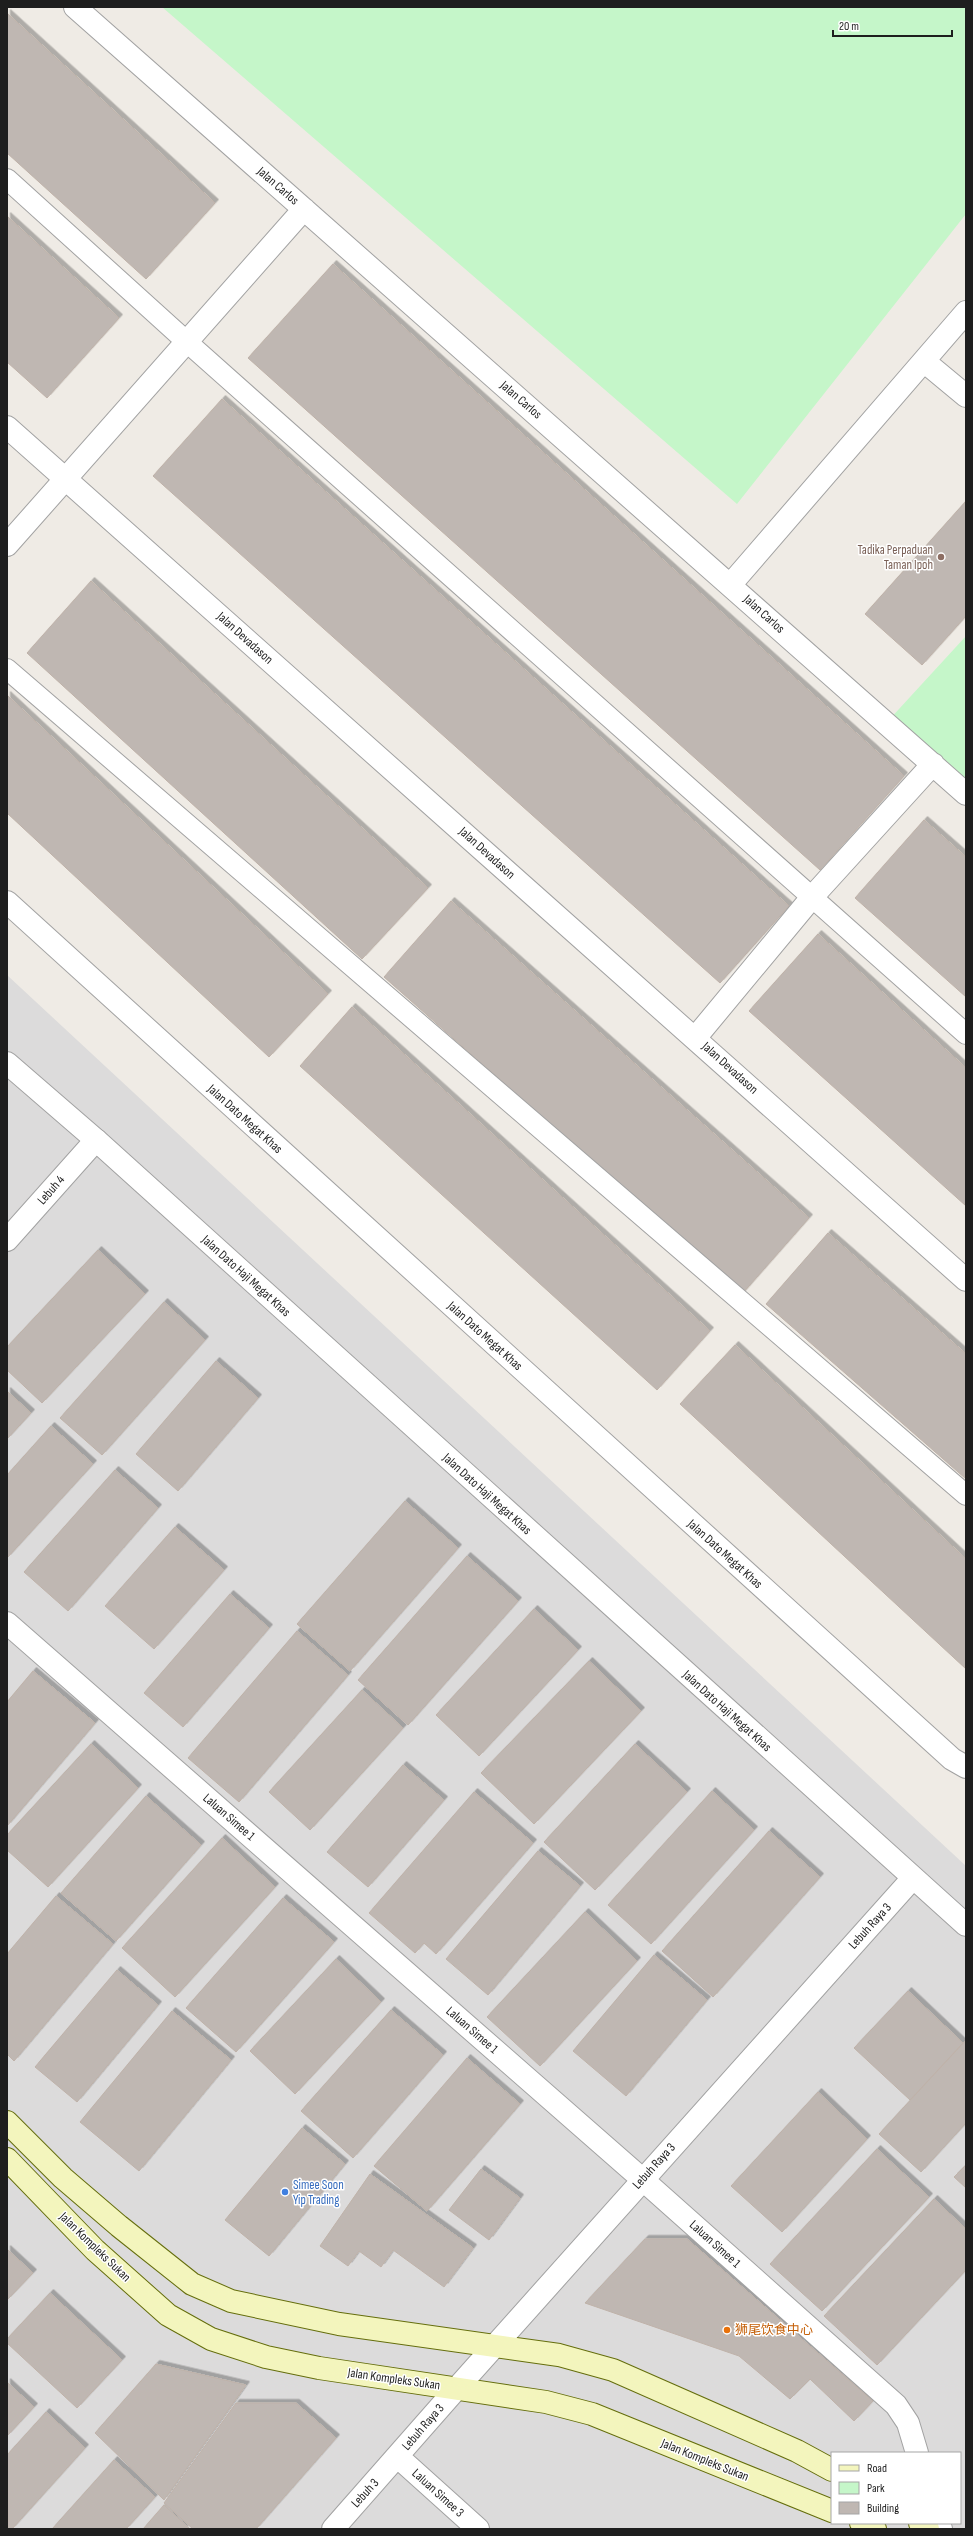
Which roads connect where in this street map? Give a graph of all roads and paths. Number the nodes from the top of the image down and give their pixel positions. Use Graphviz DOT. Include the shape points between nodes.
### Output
graph roads {
  1 [pos="75,7"];
  2 [pos="7,179"];
  3 [pos="304,209"];
  4 [pos="966,312"];
  5 [pos="187,342"];
  6 [pos="925,362"];
  7 [pos="966,396"];
  8 [pos="7,427"];
  9 [pos="65,479"];
  10 [pos="7,545"];
  11 [pos="731,584"];
  12 [pos="7,669"];
  13 [pos="933,764"];
  14 [pos="966,794"];
  15 [pos="812,896"];
  16 [pos="7,902"];
  17 [pos="966,1034"];
  18 [pos="696,1037"];
  19 [pos="7,1063"];
  20 [pos="96,1140"];
  21 [pos="7,1240"];
  22 [pos="966,1280"];
  23 [pos="966,1495"];
  24 [pos="7,1623"];
  25 [pos="966,1767"];
  26 [pos="912,1879"];
  27 [pos="966,1925"];
  28 [pos="7,2122"];
  29 [pos="7,2159"];
  30 [pos="642,2179"];
  31 [pos="494,2346"];
  32 [pos="457,2388"];
  33 [pos="917,2452"];
  34 [pos="398,2457"];
  35 [pos="831,2469"];
  36 [pos="831,2511"];
  37 [pos="863,2524"];
  38 [pos="333,2529"];
  39 [pos="478,2529"];
  40 [pos="875,2529"];
  1 -- 3 [label="street, Jalan Carlos"];
  2 -- 5 [label="lane"];
  3 -- 5 [label="street"];
  3 -- 11 [label="street, Jalan Carlos"];
  4 -- 6 [label="street"];
  5 -- 9 [label="street"];
  5 -- 15 [label="lane"];
  6 -- 7 [label="street"];
  6 -- 11 [label="street"];
  8 -- 9 [label="street, Jalan Devadason"];
  9 -- 10 [label="street"];
  9 -- 18 [label="street, Jalan Devadason"];
  11 -- 13 [label="street, Jalan Carlos"];
  12 -- 23 [label="lane"];
  13 -- 14 [label="street, Jalan Carlos"];
  13 -- 15 [label="street"];
  15 -- 17 [label="lane"];
  15 -- 18 [label="street"];
  16 -- 25 [label="street, Jalan Dato Megat Khas" via="934,1743"];
  18 -- 22 [label="street, Jalan Devadason"];
  19 -- 20 [label="street, Jalan Dato Haji Megat Khas"];
  20 -- 21 [label="street, Lebuh 4"];
  20 -- 26 [label="street, Jalan Dato Haji Megat Khas"];
  24 -- 30 [label="street, Laluan Simee 1"];
  26 -- 27 [label="street, Jalan Dato Haji Megat Khas"];
  26 -- 30 [label="street, Lebuh Raya 3"];
  28 -- 31 [label="main road" via="63,2178 192,2284 231,2301 287,2314"];
  29 -- 32 [label="main road, Jalan Kompleks Sukan" via="95,2250 163,2310 211,2339 266,2357 311,2367"];
  30 -- 31 [label="street, Lebuh Raya 3"];
  30 -- 33 [label="street, Laluan Simee 1" via="896,2405 908,2423"];
  31 -- 32 [label="street, Lebuh Raya 3"];
  31 -- 35 [label="main road" via="559,2356 613,2370 797,2451"];
  32 -- 34 [label="street, Lebuh Raya 3"];
  32 -- 36 [label="main road, Jalan Kompleks Sukan" via="546,2402 592,2414"];
  34 -- 38 [label="street, Lebuh 3"];
  34 -- 39 [label="street, Laluan Simee 3"];
  37 -- 40 [label="main road"];
}
